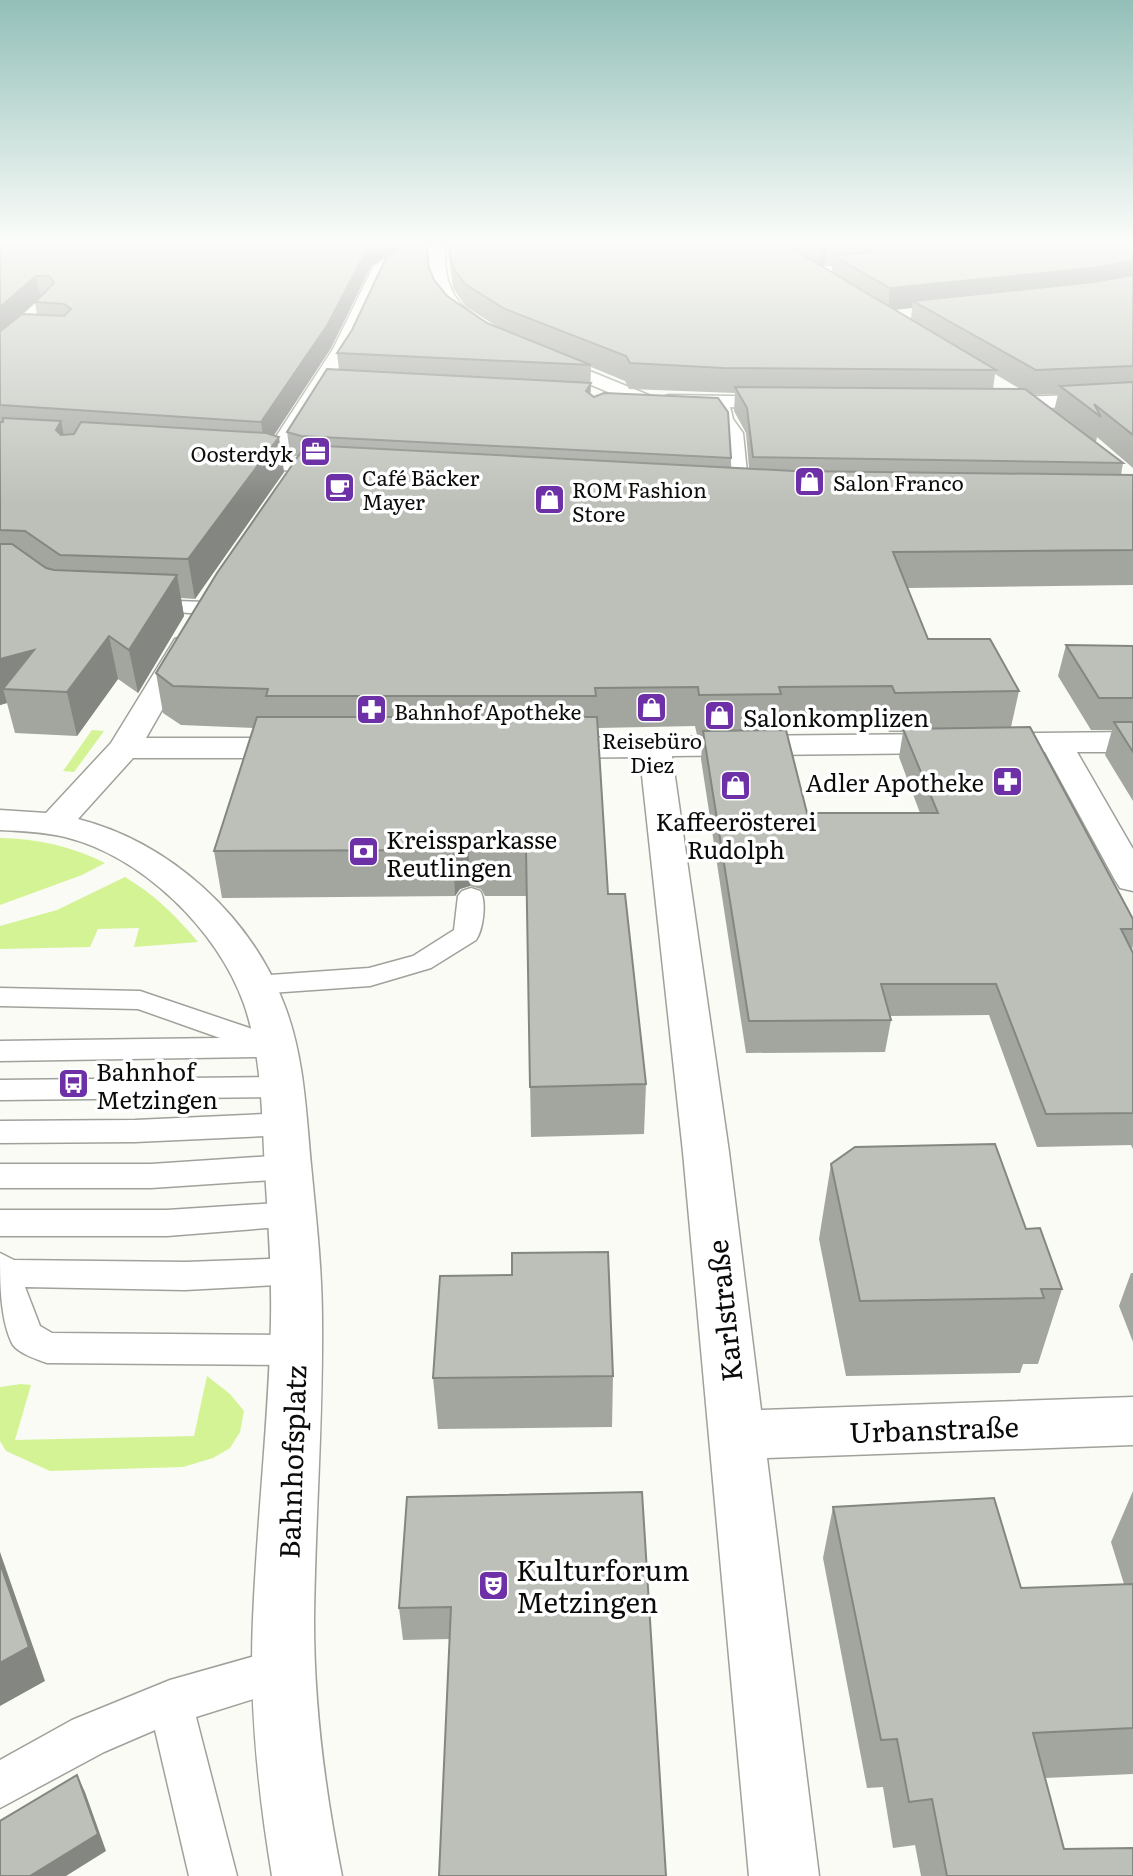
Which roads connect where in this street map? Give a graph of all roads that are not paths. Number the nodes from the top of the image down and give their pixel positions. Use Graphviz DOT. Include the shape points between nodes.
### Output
graph roads {
  1 [pos="351,330"];
  2 [pos="484,330"];
  3 [pos="498,338"];
  4 [pos="529,352"];
  5 [pos="993,385"];
  6 [pos="579,396"];
  7 [pos="1133,398"];
  8 [pos="813,403"];
  9 [pos="973,404"];
  10 [pos="1026,404"];
  11 [pos="637,405"];
  12 [pos="723,407"];
  13 [pos="1058,429"];
  14 [pos="205,454"];
  15 [pos="273,459"];
  16 [pos="369,471"];
  17 [pos="717,491"];
  18 [pos="750,492"];
  19 [pos="214,597"];
  20 [pos="126,605"];
  21 [pos="1055,742"];
  22 [pos="1133,742"];
  23 [pos="124,748"];
  24 [pos="324,748"];
  25 [pos="520,748"];
  26 [pos="655,748"];
  27 [pos="0,820"];
  28 [pos="54,825"];
  29 [pos="1133,880"];
  30 [pos="471,896"];
  31 [pos="256,985"];
  32 [pos="0,997"];
  33 [pos="0,1051"];
  34 [pos="0,1090"];
  35 [pos="283,1106"];
  36 [pos="0,1132"];
  37 [pos="0,1176"];
  38 [pos="293,1214"];
  39 [pos="0,1223"];
  40 [pos="1,1269"];
  41 [pos="296,1271"];
  42 [pos="294,1350"];
  43 [pos="1133,1422"];
  44 [pos="736,1435"];
  45 [pos="284,1670"];
  46 [pos="170,1702"];
  47 [pos="0,1785"];
  48 [pos="213,1876"];
  49 [pos="307,1876"];
  50 [pos="784,1876"];
  1 -- 15 [label="street" via="330,381"];
  2 -- 3 [label="street"];
  4 -- 11 [label="street"];
  5 -- 10 [label="street"];
  6 -- 11 [label="street"];
  7 -- 10 [label="street"];
  8 -- 12 [label="street"];
  9 -- 10 [label="street"];
  10 -- 13 [label="street"];
  11 -- 12 [label="street"];
  12 -- 18 [label="lane" via="736,433"];
  14 -- 15 [label="street"];
  15 -- 16 [label="street" via="296,477"];
  17 -- 18 [label="street"];
  19 -- 20 [label="lane"];
  19 -- 23 [label="street"];
  21 -- 22 [label="street"];
  21 -- 26 [label="street"];
  21 -- 29 [label="street"];
  23 -- 24 [label="street"];
  23 -- 28 [label="street"];
  25 -- 26 [label="street"];
  26 -- 44 [label="street, Karlstraße" via="705,1138"];
  27 -- 28 [label="street, Bahnhofsplatz"];
  28 -- 31 [label="street, Bahnhofsplatz" via="95,835 179,884 236,948"];
  30 -- 31 [label="lane" via="467,934 422,962 370,977"];
  31 -- 35 [label="street, Bahnhofsplatz"];
  32 -- 35 [label="lane" via="140,1000"];
  33 -- 35 [label="lane"];
  34 -- 35 [label="lane"];
  35 -- 36 [label="lane" via="135,1131"];
  35 -- 37 [label="lane" via="151,1176"];
  35 -- 38 [label="street, Bahnhofsplatz"];
  38 -- 39 [label="lane" via="167,1223"];
  38 -- 41 [label="street, Bahnhofsplatz"];
  40 -- 41 [label="lane" via="185,1276"];
  40 -- 42 [label="lane" via="26,1336 47,1348"];
  41 -- 42 [label="street, Bahnhofsplatz"];
  42 -- 45 [label="street, Bahnhofsplatz"];
  43 -- 44 [label="street, Urbanstraße"];
  44 -- 50 [label="street, Karlstraße"];
  45 -- 46 [label="lane"];
  45 -- 49 [label="street, Bahnhofsplatz" via="290,1787"];
  46 -- 47 [label="lane" via="88,1736"];
  46 -- 48 [label="lane"];
}
